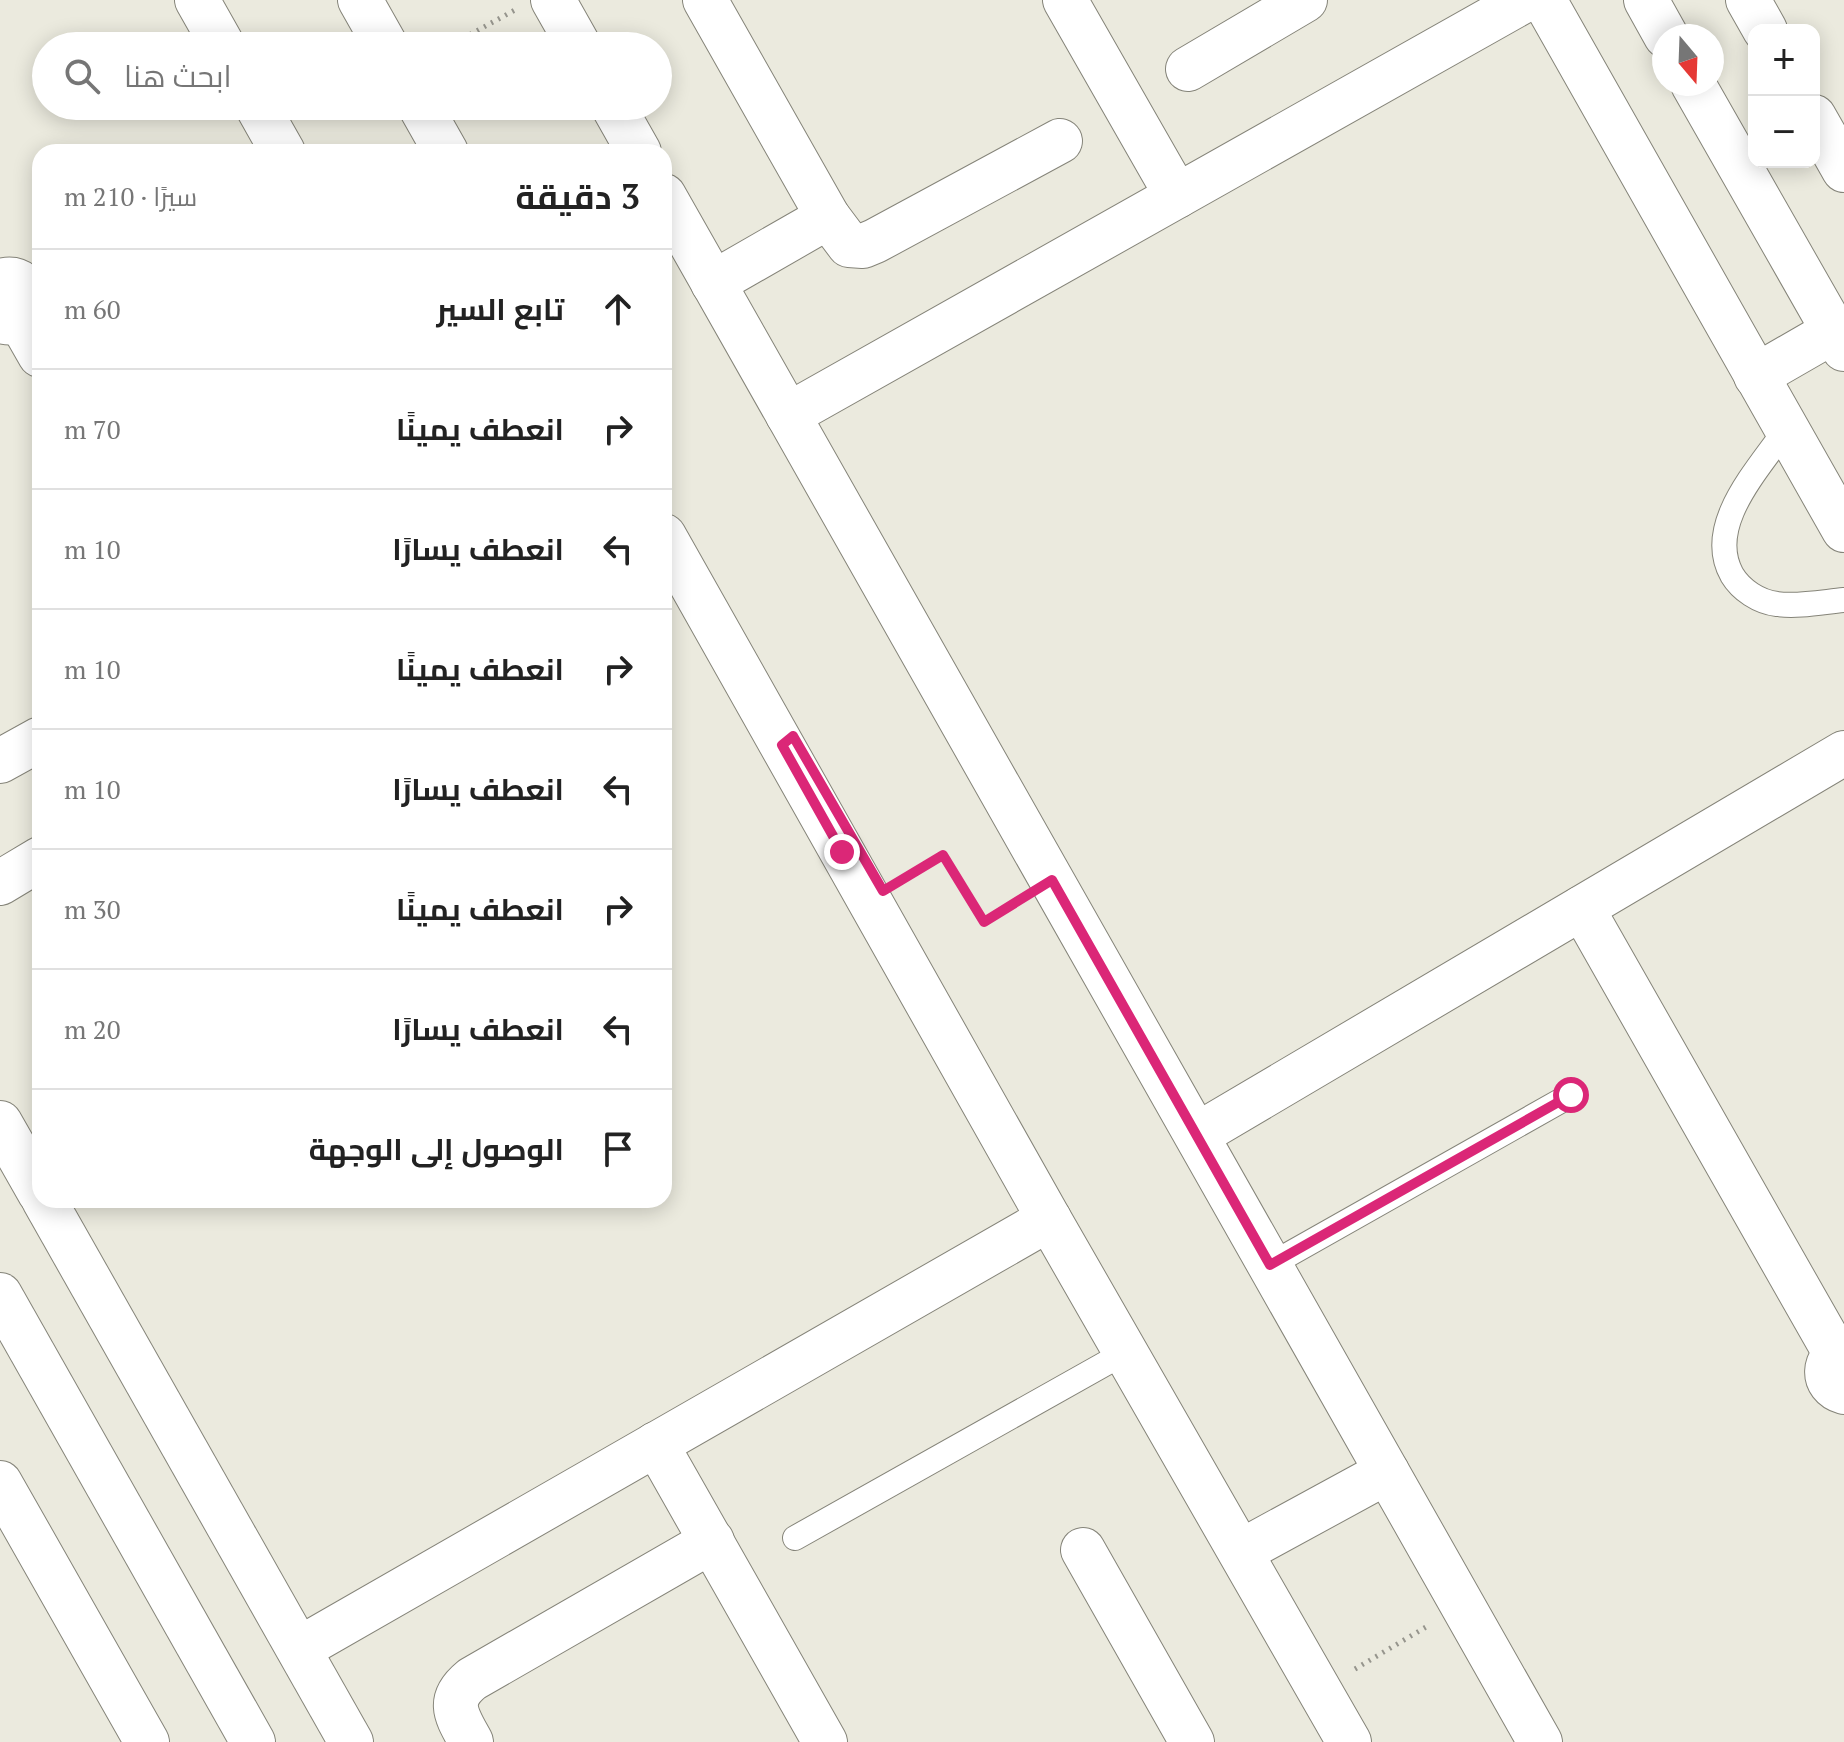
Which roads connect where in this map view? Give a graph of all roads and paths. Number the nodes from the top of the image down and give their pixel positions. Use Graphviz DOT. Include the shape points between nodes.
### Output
graph roads {
  1 [pos="197,0"];
  2 [pos="360,0"];
  3 [pos="705,0"];
  4 [pos="1065,0"];
  5 [pos="1305,0"];
  6 [pos="1525,0"];
  7 [pos="1544,0"];
  8 [pos="1646,0"];
  9 [pos="1748,0"];
  10 [pos="537,3"];
  11 [pos="1659,24"];
  12 [pos="1762,24"];
  13 [pos="215,32"];
  14 [pos="378,32"];
  15 [pos="478,32"];
  16 [pos="565,32"];
  17 [pos="1188,69"];
  18 [pos="1700,96"];
  19 [pos="265,120"];
  20 [pos="428,120"];
  21 [pos="621,120"];
  22 [pos="1820,128"];
  23 [pos="1060,141"];
  24 [pos="278,144"];
  25 [pos="441,144"];
  26 [pos="634,144"];
  27 [pos="1844,170"];
  28 [pos="1177,196"];
  29 [pos="672,210"];
  30 [pos="828,217"];
  31 [pos="0,281"];
  32 [pos="713,283"];
  33 [pos="20,332"];
  34 [pos="1839,340"];
  35 [pos="1756,376"];
  36 [pos="788,415"];
  37 [pos="1786,429"];
  38 [pos="1844,530"];
  39 [pos="672,550"];
  40 [pos="1844,600"];
  41 [pos="32,743"];
  42 [pos="1844,753"];
  43 [pos="0,761"];
  44 [pos="32,864"];
  45 [pos="1052,880"];
  46 [pos="0,883"];
  47 [pos="895,884"];
  48 [pos="1582,908"];
  49 [pos="1571,1095"];
  50 [pos="0,1123"];
  51 [pos="1197,1135"];
  52 [pos="32,1179"];
  53 [pos="49,1208"];
  54 [pos="1049,1219"];
  55 [pos="1270,1265"];
  56 [pos="0,1295"];
  57 [pos="1126,1352"];
  58 [pos="1841,1365"];
  59 [pos="656,1444"];
  60 [pos="1387,1472"];
  61 [pos="0,1483"];
  62 [pos="795,1538"];
  63 [pos="712,1541"];
  64 [pos="1083,1550"];
  65 [pos="1242,1551"];
  66 [pos="1463,1605"];
  67 [pos="299,1649"];
  68 [pos="1320,1689"];
  69 [pos="147,1742"];
  70 [pos="253,1742"];
  71 [pos="351,1742"];
  72 [pos="471,1742"];
  73 [pos="825,1742"];
  74 [pos="1192,1742"];
  75 [pos="1349,1742"];
  76 [pos="1540,1742"];
  1 -- 13 [label="street"];
  2 -- 14 [label="street"];
  3 -- 30 [label="street"];
  4 -- 28 [label="street"];
  5 -- 17 [label="street"];
  6 -- 28 [label="street"];
  7 -- 35 [label="street"];
  8 -- 11 [label="street"];
  9 -- 12 [label="street"];
  10 -- 15 [label="path"];
  10 -- 16 [label="street"];
  18 -- 34 [label="street"];
  19 -- 24 [label="street"];
  20 -- 25 [label="street"];
  21 -- 26 [label="street"];
  22 -- 27 [label="street"];
  23 -- 30 [label="street" via="863,246 849,245"];
  28 -- 36 [label="street"];
  29 -- 32 [label="street"];
  30 -- 32 [label="street"];
  31 -- 33 [label="street" via="19,282 27,290 30,301"];
  32 -- 36 [label="street"];
  34 -- 35 [label="street"];
  35 -- 37 [label="street"];
  36 -- 45 [label="street"];
  37 -- 38 [label="street"];
  37 -- 40 [label="lane" via="1728,518 1726,563 1737,583 1755,597 1777,604"];
  39 -- 54 [label="street"];
  41 -- 43 [label="street"];
  42 -- 48 [label="street"];
  44 -- 46 [label="street"];
  45 -- 47 [label="path" via="984,922 943,855"];
  45 -- 51 [label="street"];
  48 -- 51 [label="street"];
  48 -- 58 [label="street"];
  49 -- 55 [label="lane"];
  50 -- 52 [label="street"];
  51 -- 55 [label="street"];
  53 -- 67 [label="street"];
  54 -- 57 [label="street"];
  54 -- 59 [label="street"];
  55 -- 60 [label="street"];
  56 -- 70 [label="street"];
  57 -- 62 [label="lane"];
  57 -- 65 [label="street"];
  59 -- 63 [label="street"];
  59 -- 67 [label="street"];
  60 -- 65 [label="street"];
  60 -- 66 [label="street"];
  61 -- 69 [label="street"];
  63 -- 72 [label="street" via="460,1689 457,1718"];
  63 -- 73 [label="street"];
  64 -- 74 [label="street"];
  65 -- 68 [label="street"];
  66 -- 68 [label="path"];
  66 -- 76 [label="street"];
  67 -- 71 [label="street"];
  68 -- 75 [label="street"];
}
